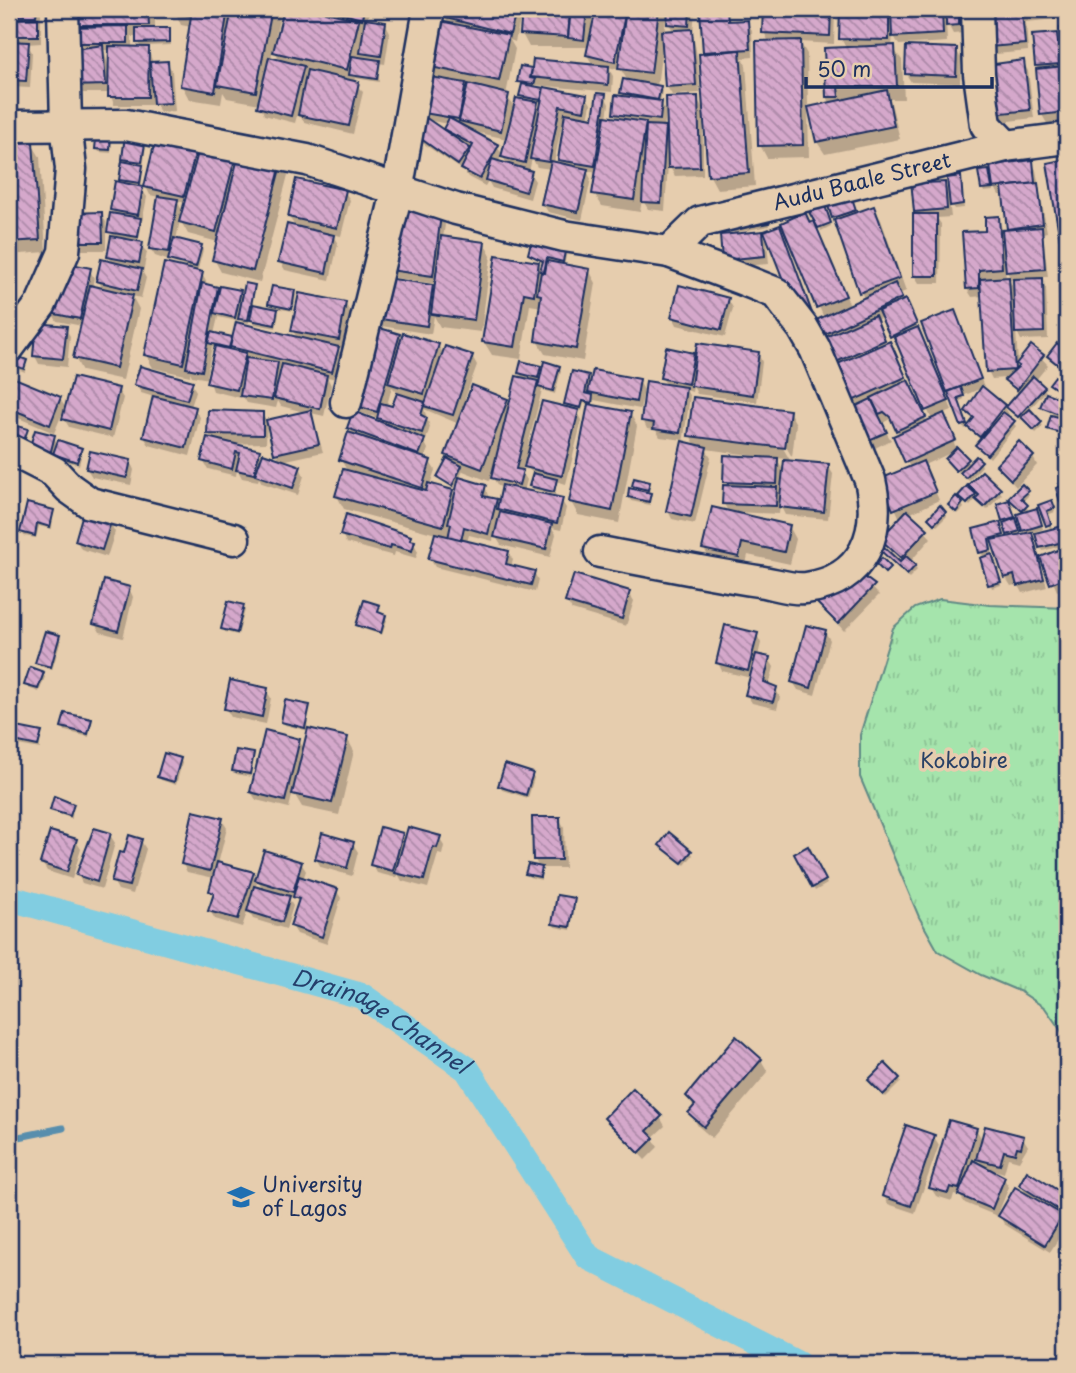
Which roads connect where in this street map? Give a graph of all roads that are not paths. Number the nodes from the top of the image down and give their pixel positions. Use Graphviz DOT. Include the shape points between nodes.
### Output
graph roads {
  1 [pos="63,9"];
  2 [pos="429,9"];
  3 [pos="977,9"];
  4 [pos="66,123"];
  5 [pos="9,126"];
  6 [pos="1067,138"];
  7 [pos="1006,146"];
  8 [pos="397,192"];
  9 [pos="669,252"];
  10 [pos="9,347"];
  11 [pos="345,402"];
  12 [pos="9,449"];
  13 [pos="234,539"];
  14 [pos="600,551"];
  1 -- 4 [label="street"];
  2 -- 8 [label="street"];
  3 -- 7 [label="street" via="986,125"];
  4 -- 5 [label="street"];
  4 -- 8 [label="street" via="126,125 307,160"];
  4 -- 10 [label="street" via="71,190 64,251 41,304"];
  6 -- 7 [label="street, Audu Baale Street"];
  7 -- 9 [label="street, Audu Baale Street" via="700,222"];
  8 -- 9 [label="street" via="564,236"];
  8 -- 11 [label="street"];
  9 -- 14 [label="street" via="776,293 790,309 815,349 870,481 874,530 859,561 842,577 804,588"];
  12 -- 13 [label="street" via="54,472 90,503"];
}
